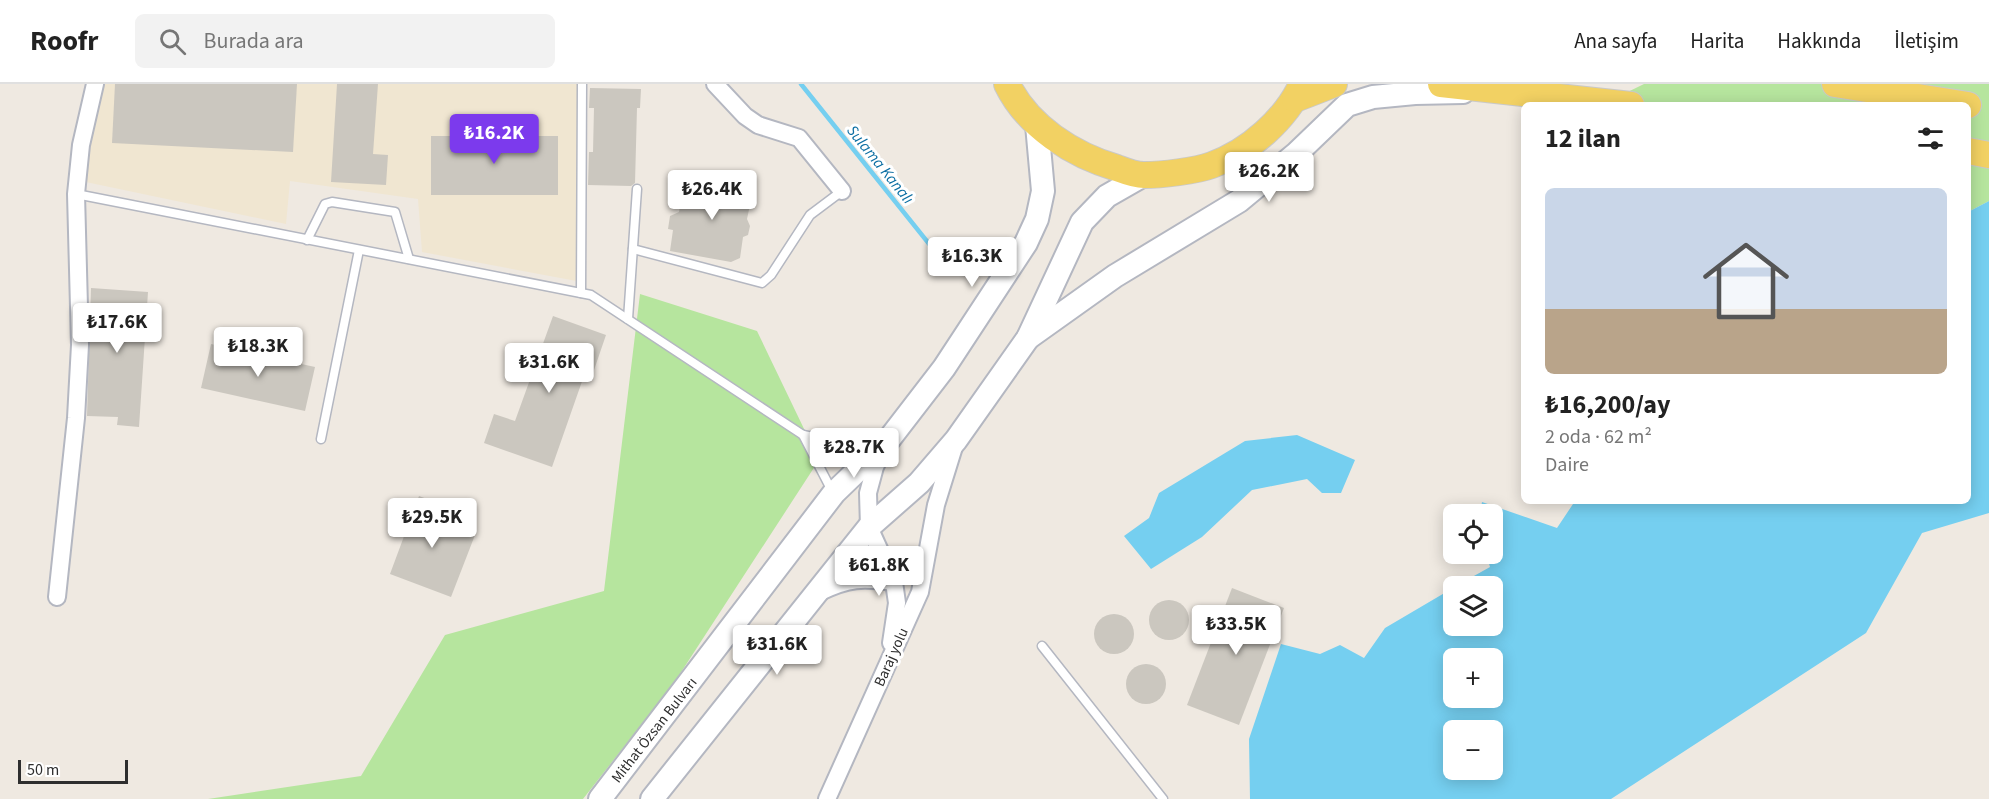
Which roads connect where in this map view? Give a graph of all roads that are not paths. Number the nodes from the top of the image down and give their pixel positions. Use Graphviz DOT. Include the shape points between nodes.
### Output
graph roads {
  1 [pos="94,84"];
  2 [pos="582,84"];
  3 [pos="715,84"];
  4 [pos="1007,84"];
  5 [pos="1334,84"];
  6 [pos="1441,84"];
  7 [pos="1835,84"];
  8 [pos="1299,92"];
  9 [pos="1514,92"];
  10 [pos="1604,102"];
  11 [pos="1949,102"];
  12 [pos="1971,105"];
  13 [pos="1989,108"];
  14 [pos="1037,125"];
  15 [pos="1971,152"];
  16 [pos="1989,155"];
  17 [pos="1142,176"];
  18 [pos="637,189"];
  19 [pos="842,191"];
  20 [pos="76,194"];
  21 [pos="307,240"];
  22 [pos="633,249"];
  23 [pos="359,250"];
  24 [pos="409,259"];
  25 [pos="581,293"];
  26 [pos="628,319"];
  27 [pos="1028,338"];
  28 [pos="803,435"];
  29 [pos="321,439"];
  30 [pos="956,440"];
  31 [pos="887,442"];
  32 [pos="834,493"];
  33 [pos="869,527"];
  34 [pos="894,582"];
  35 [pos="816,593"];
  36 [pos="57,597"];
  37 [pos="1042,646"];
  38 [pos="888,665"];
  39 [pos="600,799"];
  40 [pos="652,799"];
  41 [pos="827,799"];
  42 [pos="1163,799"];
  1 -- 20 [label="street"];
  2 -- 25 [label="lane"];
  3 -- 19 [label="street" via="758,125 799,138"];
  4 -- 14 [label="main road"];
  5 -- 8 [label="main road"];
  6 -- 9 [label="main road"];
  7 -- 11 [label="main road"];
  8 -- 17 [label="main road" via="1282,118 1243,148 1212,165"];
  9 -- 10 [label="main road"];
  9 -- 27 [label="main road" via="1415,93 1373,97 1347,105 1239,201 1115,276"];
  12 -- 13 [label="main road"];
  14 -- 17 [label="main road" via="1096,162"];
  14 -- 31 [label="main road, Mithat Özsan Bulvarı" via="1042,191 1037,219 1026,243 944,368"];
  15 -- 16 [label="main road"];
  17 -- 27 [label="main road" via="1107,196 1082,222"];
  18 -- 22 [label="lane"];
  19 -- 22 [label="lane" via="810,215 762,283"];
  20 -- 21 [label="lane"];
  20 -- 36 [label="street" via="80,345"];
  21 -- 23 [label="lane"];
  21 -- 24 [label="lane" via="325,204 395,212"];
  22 -- 26 [label="lane"];
  23 -- 24 [label="lane"];
  23 -- 29 [label="lane"];
  24 -- 25 [label="lane"];
  25 -- 26 [label="lane" via="591,295"];
  26 -- 28 [label="lane"];
  27 -- 30 [label="main road"];
  28 -- 31 [label="lane" via="862,446"];
  28 -- 32 [label="lane"];
  30 -- 33 [label="main road" via="919,483"];
  30 -- 38 [label="street, Baraj yolu" via="936,505 920,592"];
  31 -- 32 [label="main road, Mithat Özsan Bulvarı"];
  31 -- 33 [label="street" via="868,493"];
  32 -- 39 [label="main road, Mithat Özsan Bulvarı"];
  33 -- 34 [label="street"];
  33 -- 35 [label="main road"];
  34 -- 35 [label="street" via="843,581"];
  34 -- 38 [label="street" via="897,603"];
  35 -- 40 [label="main road"];
  37 -- 42 [label="lane"];
  38 -- 41 [label="street, Baraj yolu"];
}
